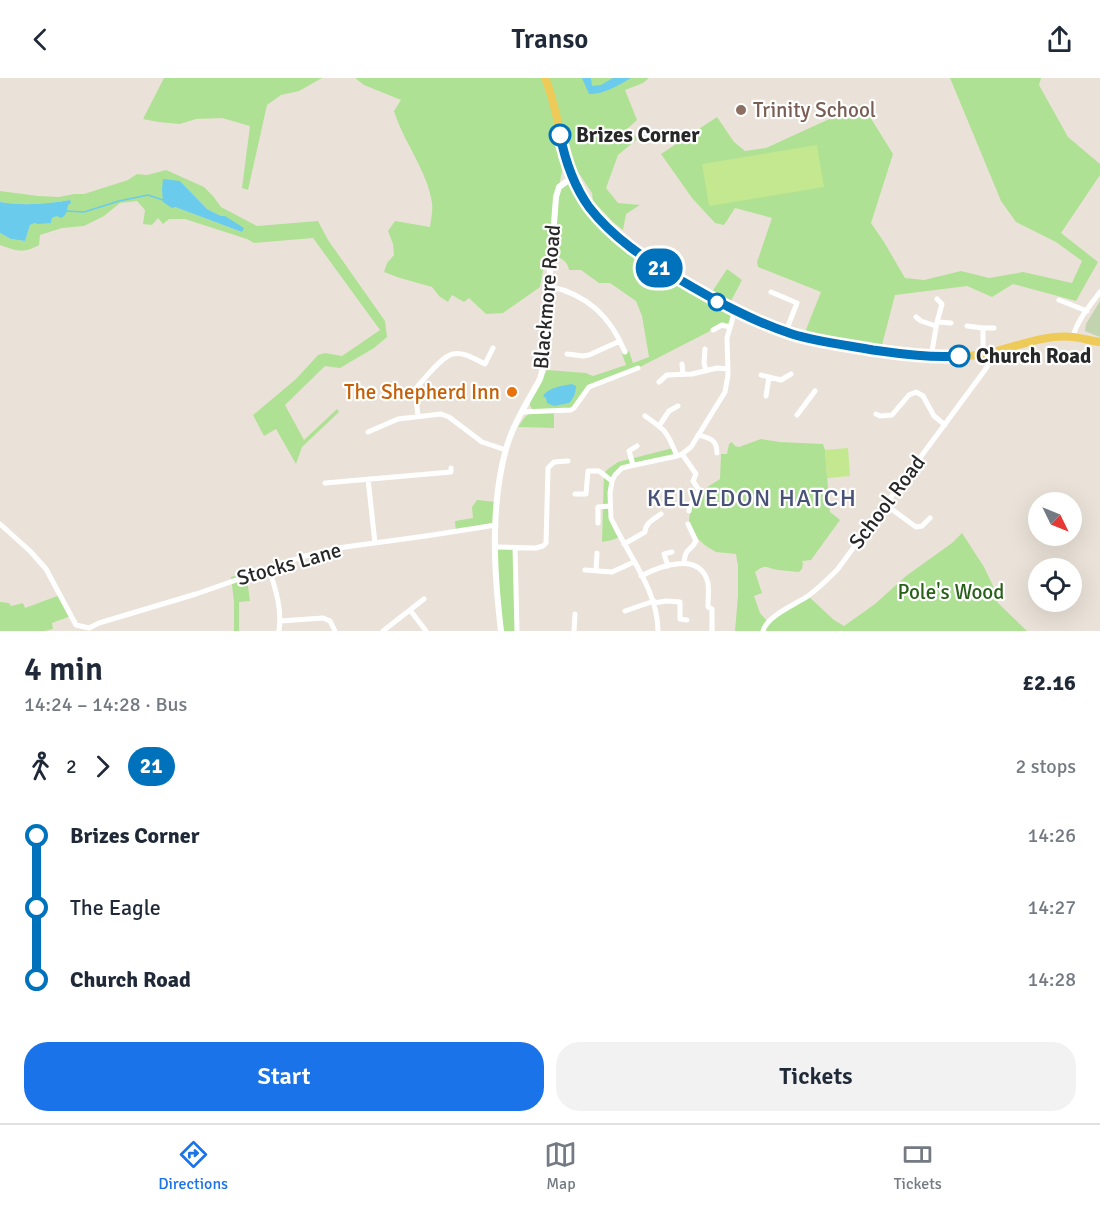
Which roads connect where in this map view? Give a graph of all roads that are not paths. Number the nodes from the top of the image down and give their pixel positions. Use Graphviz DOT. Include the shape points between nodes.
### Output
graph roads {
  1 [pos="545,78"];
  2 [pos="573,177"];
  3 [pos="549,286"];
  4 [pos="771,292"];
  5 [pos="1100,292"];
  6 [pos="938,299"];
  7 [pos="1059,300"];
  8 [pos="735,310"];
  9 [pos="1087,311"];
  10 [pos="916,317"];
  11 [pos="951,323"];
  12 [pos="937,324"];
  13 [pos="967,326"];
  14 [pos="730,327"];
  15 [pos="983,328"];
  16 [pos="994,328"];
  17 [pos="713,330"];
  18 [pos="786,331"];
  19 [pos="1073,337"];
  20 [pos="620,341"];
  21 [pos="1100,342"];
  22 [pos="493,348"];
  23 [pos="705,350"];
  24 [pos="625,352"];
  25 [pos="567,354"];
  26 [pos="986,354"];
  27 [pos="931,357"];
  28 [pos="485,364"];
  29 [pos="682,364"];
  30 [pos="638,368"];
  31 [pos="728,369"];
  32 [pos="706,370"];
  33 [pos="482,372"];
  34 [pos="683,374"];
  35 [pos="791,374"];
  36 [pos="761,375"];
  37 [pos="769,377"];
  38 [pos="660,382"];
  39 [pos="918,384"];
  40 [pos="815,391"];
  41 [pos="916,392"];
  42 [pos="766,396"];
  43 [pos="678,406"];
  44 [pos="522,412"];
  45 [pos="876,414"];
  46 [pos="797,415"];
  47 [pos="418,416"];
  48 [pos="645,416"];
  49 [pos="945,424"];
  50 [pos="659,426"];
  51 [pos="368,432"];
  52 [pos="698,435"];
  53 [pos="637,446"];
  54 [pos="506,450"];
  55 [pos="717,453"];
  56 [pos="680,455"];
  57 [pos="568,461"];
  58 [pos="636,465"];
  59 [pos="368,479"];
  60 [pos="452,480"];
  61 [pos="612,481"];
  62 [pos="325,483"];
  63 [pos="575,494"];
  64 [pos="886,505"];
  65 [pos="610,506"];
  66 [pos="688,511"];
  67 [pos="661,514"];
  68 [pos="930,518"];
  69 [pos="598,523"];
  70 [pos="0,524"];
  71 [pos="688,524"];
  72 [pos="496,525"];
  73 [pos="375,543"];
  74 [pos="624,544"];
  75 [pos="496,547"];
  76 [pos="515,548"];
  77 [pos="672,552"];
  78 [pos="597,553"];
  79 [pos="634,562"];
  80 [pos="684,563"];
  81 [pos="668,566"];
  82 [pos="269,569"];
  83 [pos="585,570"];
  84 [pos="596,571"];
  85 [pos="641,576"];
  86 [pos="424,599"];
  87 [pos="654,602"];
  88 [pos="410,610"];
  89 [pos="625,611"];
  90 [pos="575,614"];
  91 [pos="687,620"];
  92 [pos="280,621"];
  93 [pos="77,628"];
  94 [pos="88,629"];
  95 [pos="279,631"];
  96 [pos="335,631"];
  97 [pos="383,631"];
  98 [pos="426,631"];
  99 [pos="501,631"];
  100 [pos="517,631"];
  101 [pos="574,631"];
  102 [pos="658,631"];
  103 [pos="712,631"];
  104 [pos="763,631"];
  1 -- 2 [label="main road"];
  2 -- 3 [label="street, Blackmore Road" via="559,187 556,197"];
  2 -- 8 [label="main road" via="590,207 628,246 657,267"];
  3 -- 20 [label="street" via="588,302 612,326"];
  3 -- 44 [label="street, Blackmore Road" via="543,369"];
  4 -- 18 [label="street" via="797,303"];
  5 -- 9 [label="street"];
  6 -- 12 [label="street" via="942,304"];
  7 -- 9 [label="street"];
  8 -- 14 [label="street"];
  8 -- 18 [label="main road"];
  9 -- 19 [label="street"];
  10 -- 12 [label="street"];
  11 -- 12 [label="street"];
  12 -- 27 [label="street"];
  13 -- 15 [label="street"];
  14 -- 17 [label="street"];
  14 -- 31 [label="street"];
  15 -- 16 [label="street"];
  15 -- 26 [label="street"];
  18 -- 27 [label="main road" via="828,342"];
  19 -- 21 [label="main road"];
  19 -- 26 [label="main road" via="1041,340"];
  20 -- 24 [label="street"];
  20 -- 25 [label="street" via="589,355"];
  22 -- 28 [label="street"];
  23 -- 32 [label="street"];
  26 -- 27 [label="main road"];
  26 -- 49 [label="street, School Road" via="987,367"];
  28 -- 33 [label="street"];
  28 -- 47 [label="street" via="460,354 443,360 416,390"];
  29 -- 34 [label="street"];
  30 -- 44 [label="street" via="589,387 570,410"];
  31 -- 32 [label="street"];
  31 -- 52 [label="street" via="725,392"];
  32 -- 34 [label="street"];
  34 -- 38 [label="street" via="667,375"];
  35 -- 37 [label="street" via="781,380"];
  36 -- 37 [label="street"];
  37 -- 42 [label="street"];
  39 -- 41 [label="street"];
  40 -- 46 [label="street"];
  41 -- 45 [label="street" via="892,415"];
  41 -- 49 [label="street"];
  43 -- 50 [label="street" via="669,411"];
  44 -- 54 [label="street, Blackmore Road"];
  47 -- 51 [label="street" via="398,419"];
  47 -- 54 [label="street" via="449,417 482,442"];
  48 -- 50 [label="street"];
  49 -- 64 [label="street, School Road"];
  50 -- 56 [label="street"];
  52 -- 55 [label="street" via="715,441"];
  52 -- 56 [label="street"];
  53 -- 58 [label="street" via="629,451"];
  54 -- 72 [label="street, Blackmore Road"];
  56 -- 58 [label="street"];
  56 -- 66 [label="street" via="696,474 693,481 699,490"];
  57 -- 76 [label="street" via="554,462 548,468 546,543 540,548"];
  58 -- 61 [label="street" via="622,468"];
  59 -- 60 [label="street" via="451,470"];
  59 -- 62 [label="street"];
  59 -- 73 [label="street"];
  61 -- 63 [label="street" via="599,471 588,471 586,494"];
  61 -- 65 [label="street"];
  64 -- 68 [label="street" via="916,527"];
  64 -- 104 [label="street, School Road" via="837,570 808,596 771,620"];
  65 -- 69 [label="street" via="598,507"];
  65 -- 74 [label="street" via="611,518"];
  67 -- 74 [label="street" via="646,526 645,532"];
  70 -- 93 [label="street" via="46,568"];
  71 -- 80 [label="street" via="696,541 686,551"];
  72 -- 73 [label="street, Stocks Lane"];
  72 -- 75 [label="street, Blackmore Road"];
  73 -- 82 [label="street, Stocks Lane" via="321,552"];
  74 -- 79 [label="street"];
  75 -- 76 [label="street"];
  75 -- 99 [label="street, Blackmore Road"];
  76 -- 100 [label="street"];
  77 -- 81 [label="street" via="664,554"];
  78 -- 84 [label="street"];
  79 -- 84 [label="street" via="612,572"];
  79 -- 85 [label="street"];
  80 -- 81 [label="street"];
  80 -- 103 [label="street" via="700,571 708,584"];
  81 -- 85 [label="street"];
  82 -- 92 [label="street" via="278,597"];
  82 -- 94 [label="street, Stocks Lane"];
  83 -- 84 [label="street"];
  85 -- 87 [label="street"];
  86 -- 88 [label="street"];
  87 -- 89 [label="street"];
  87 -- 91 [label="street" via="680,602 680,619"];
  87 -- 102 [label="street"];
  88 -- 97 [label="street"];
  88 -- 98 [label="street"];
  90 -- 101 [label="street"];
  92 -- 95 [label="street"];
  92 -- 96 [label="street" via="323,618 330,621"];
  93 -- 94 [label="street"];
}
